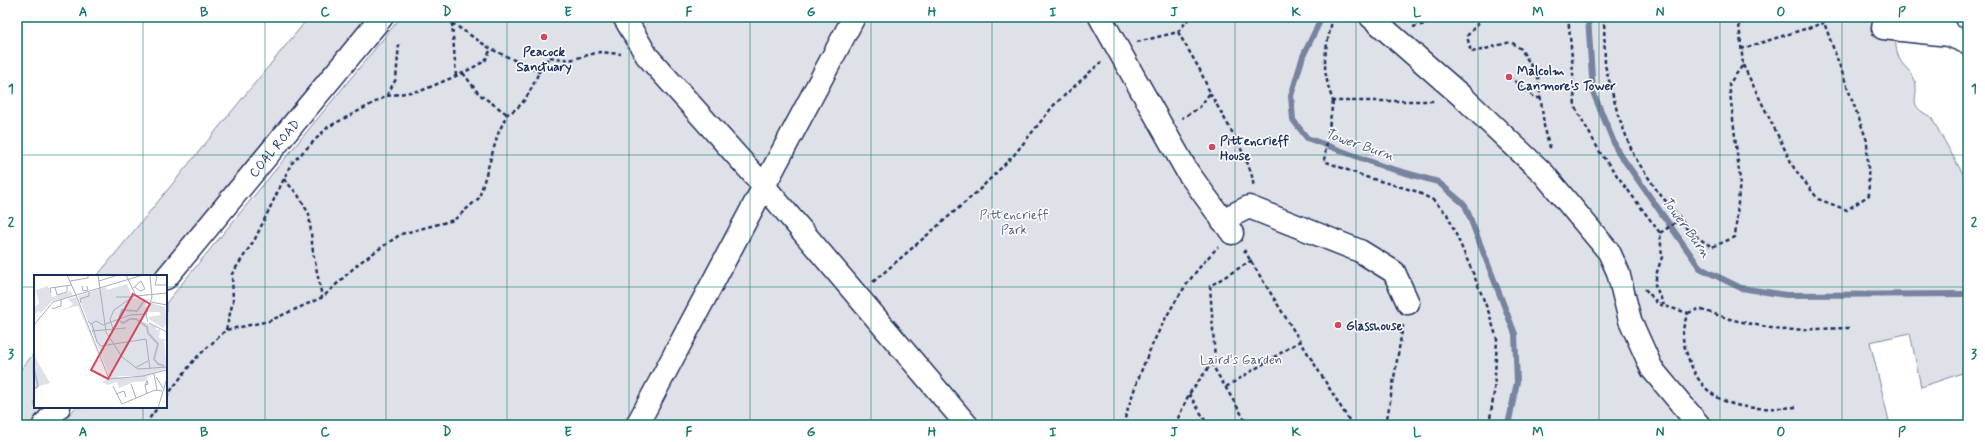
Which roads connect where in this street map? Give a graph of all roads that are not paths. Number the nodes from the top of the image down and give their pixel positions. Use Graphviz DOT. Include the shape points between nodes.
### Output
graph roads {
  1 [pos="382,17"];
  2 [pos="624,17"];
  3 [pos="854,17"];
  4 [pos="1100,17"];
  5 [pos="1886,17"];
  6 [pos="1922,17"];
  7 [pos="1386,29"];
  8 [pos="1952,32"];
  9 [pos="764,186"];
  10 [pos="167,277"];
  11 [pos="1408,303"];
  12 [pos="58,408"];
  13 [pos="44,425"];
  14 [pos="637,425"];
  15 [pos="967,425"];
  16 [pos="1699,425"];
  1 -- 10 [label="street, COAL ROAD"];
  2 -- 9 [label="street" via="647,56"];
  3 -- 9 [label="street"];
  4 -- 11 [label="street" via="1162,129 1227,226 1249,207 1360,251 1394,272"];
  5 -- 8 [label="street" via="1883,28"];
  6 -- 8 [label="street"];
  7 -- 16 [label="street" via="1544,174 1609,252 1618,272 1630,320 1652,369"];
  9 -- 14 [label="street"];
  9 -- 15 [label="street"];
  12 -- 13 [label="street"];
}
